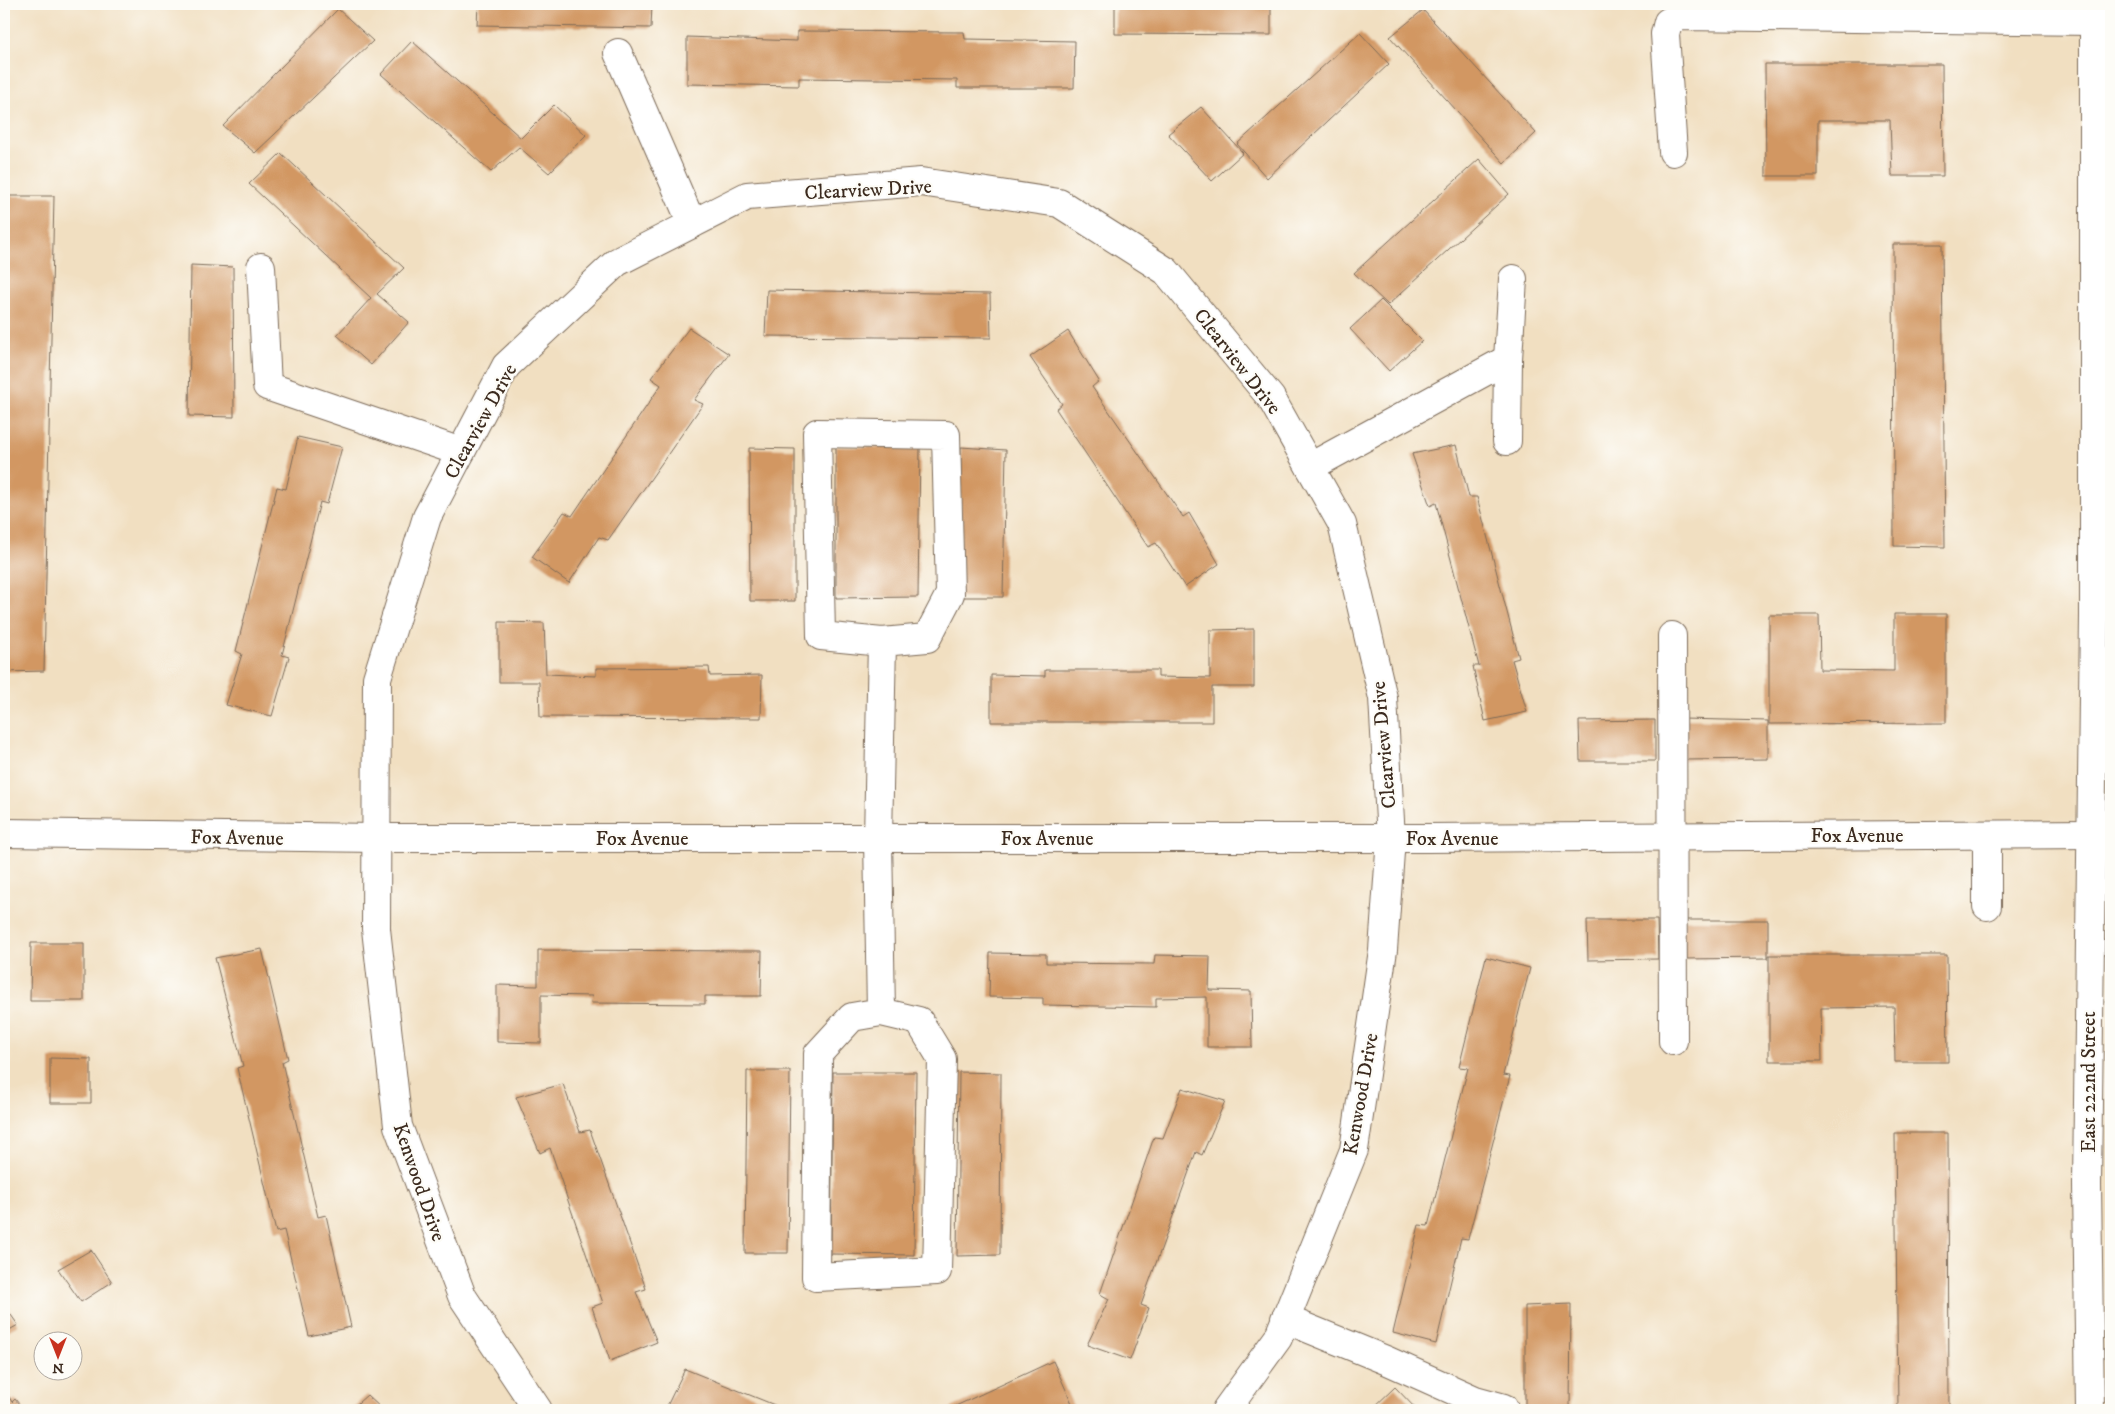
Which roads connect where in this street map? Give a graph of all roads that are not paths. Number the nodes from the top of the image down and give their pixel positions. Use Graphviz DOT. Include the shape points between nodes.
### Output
graph roads {
  1 [pos="2099,23"];
  2 [pos="618,53"];
  3 [pos="1673,152"];
  4 [pos="692,224"];
  5 [pos="261,267"];
  6 [pos="1513,279"];
  7 [pos="1508,359"];
  8 [pos="1507,441"];
  9 [pos="461,452"];
  10 [pos="1310,467"];
  11 [pos="2103,616"];
  12 [pos="1672,636"];
  13 [pos="882,642"];
  14 [pos="4,833"];
  15 [pos="1987,834"];
  16 [pos="2090,834"];
  17 [pos="1672,836"];
  18 [pos="376,838"];
  19 [pos="878,838"];
  20 [pos="1391,838"];
  21 [pos="1987,906"];
  22 [pos="881,1012"];
  23 [pos="1673,1041"];
  24 [pos="2099,1185"];
  25 [pos="1285,1319"];
  26 [pos="538,1410"];
  27 [pos="1226,1410"];
  28 [pos="1504,1410"];
  29 [pos="2090,1410"];
  1 -- 3 [label="street" via="1681,16 1668,22 1664,34"];
  1 -- 11 [label="street, East 222nd Street"];
  2 -- 4 [label="street"];
  4 -- 9 [label="street, Clearview Drive" via="617,262 506,366"];
  4 -- 10 [label="street, Clearview Drive" via="747,196 921,182 1059,203 1166,271 1271,398"];
  5 -- 9 [label="street" via="267,386"];
  6 -- 7 [label="street"];
  7 -- 8 [label="street"];
  7 -- 10 [label="street"];
  9 -- 18 [label="street, Clearview Drive" via="427,517 378,678"];
  10 -- 20 [label="street, Clearview Drive" via="1342,524 1383,698"];
  11 -- 16 [label="street, East 222nd Street"];
  12 -- 17 [label="street"];
  13 -- 13 [label="street" via="927,638 950,594 946,435 817,433 821,636"];
  13 -- 19 [label="street"];
  14 -- 18 [label="street, Fox Avenue"];
  15 -- 16 [label="street, Fox Avenue"];
  15 -- 17 [label="street, Fox Avenue"];
  15 -- 21 [label="street"];
  16 -- 24 [label="street, East 222nd Street"];
  17 -- 20 [label="street, Fox Avenue"];
  17 -- 23 [label="street"];
  18 -- 19 [label="street, Fox Avenue"];
  18 -- 26 [label="street, Kenwood Drive" via="376,929 398,1126 462,1296"];
  19 -- 20 [label="street, Fox Avenue"];
  19 -- 22 [label="street"];
  20 -- 25 [label="street, Kenwood Drive" via="1383,950 1354,1150"];
  22 -- 22 [label="street" via="852,1017 818,1054 816,1276 937,1271 942,1058 919,1021"];
  24 -- 29 [label="street, East 222nd Street"];
  25 -- 27 [label="street, Kenwood Drive" via="1278,1338"];
  25 -- 28 [label="street"];
}
